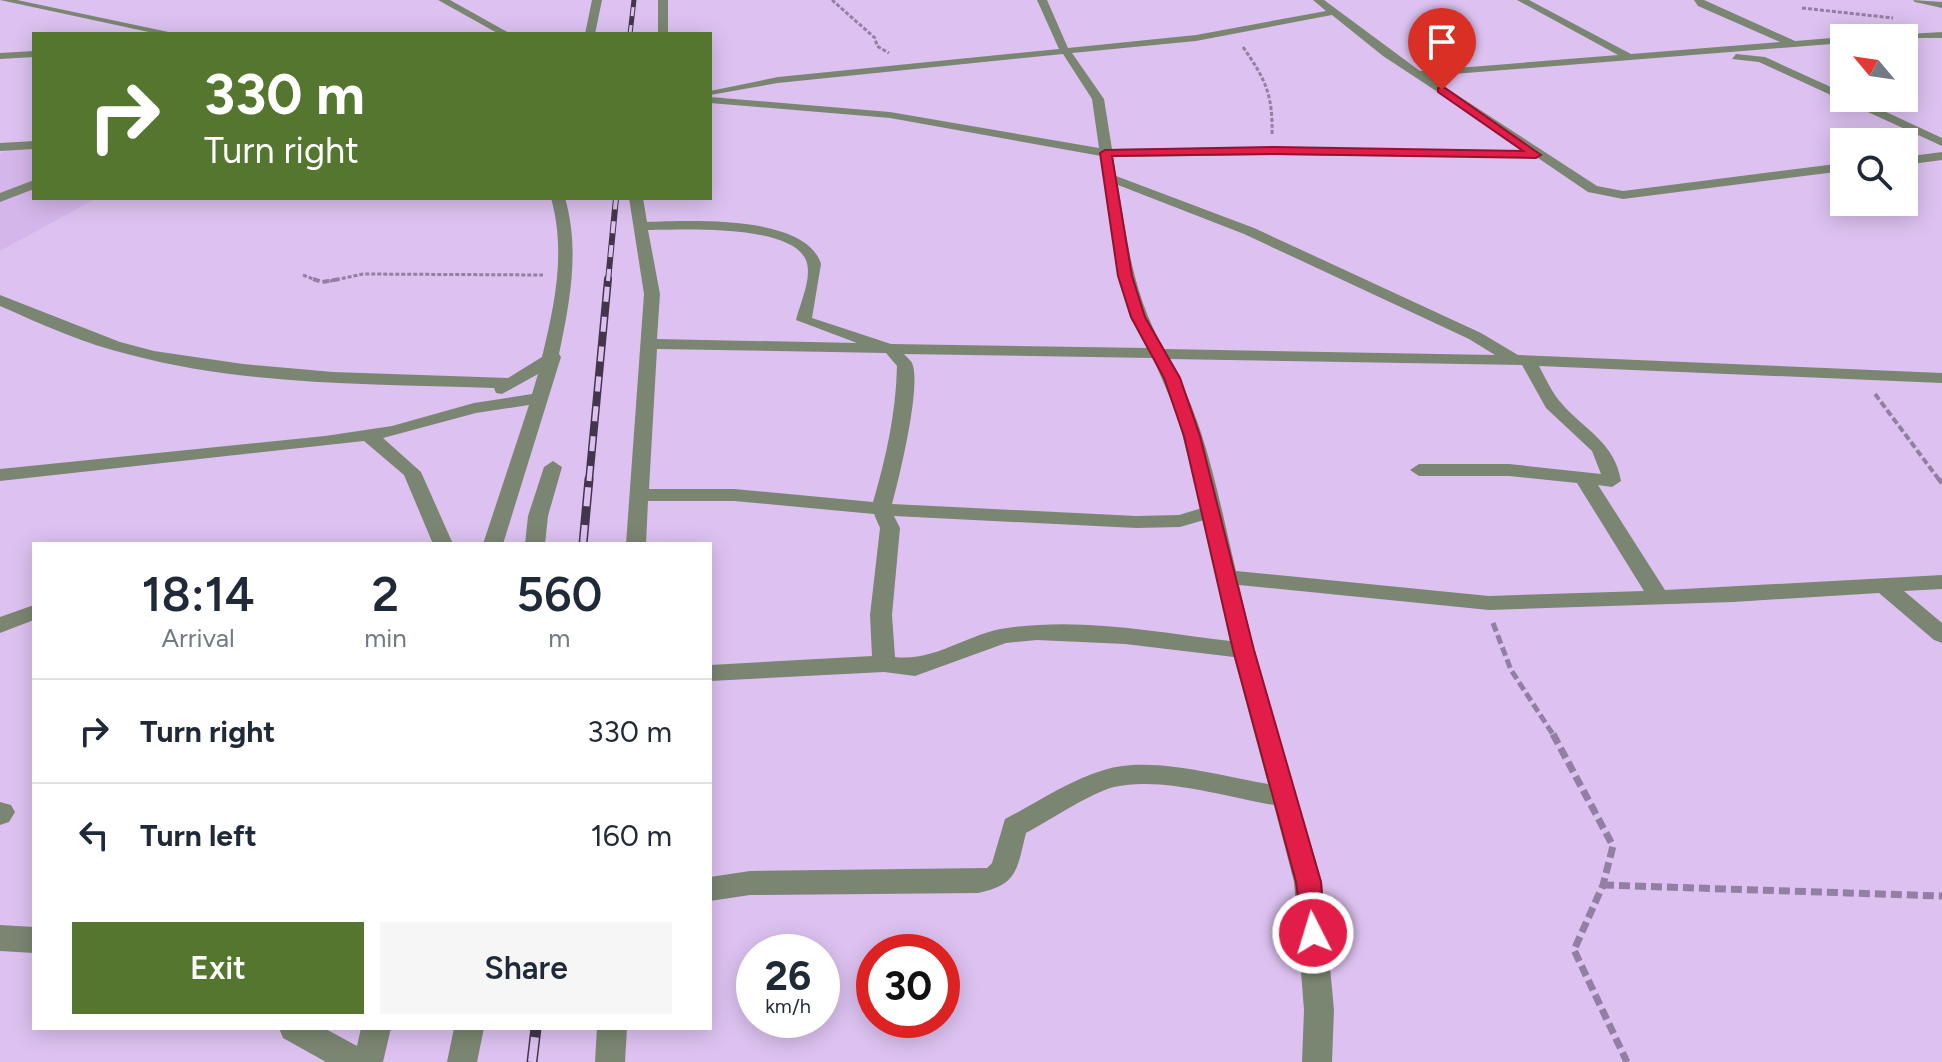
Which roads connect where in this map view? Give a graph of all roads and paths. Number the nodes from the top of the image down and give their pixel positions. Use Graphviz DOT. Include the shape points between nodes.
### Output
graph roads {
  1 [pos="3,0"];
  2 [pos="443,0"];
  3 [pos="597,0"];
  4 [pos="663,0"];
  5 [pos="832,0"];
  6 [pos="1042,0"];
  7 [pos="1318,0"];
  8 [pos="1522,0"];
  9 [pos="1699,0"];
  10 [pos="1918,0"];
  11 [pos="1942,5"];
  12 [pos="1802,8"];
  13 [pos="1334,12"];
  14 [pos="1897,19"];
  15 [pos="1238,31"];
  16 [pos="163,32"];
  17 [pos="502,32"];
  18 [pos="590,32"];
  19 [pos="663,32"];
  20 [pos="1942,35"];
  21 [pos="1918,36"];
  22 [pos="1830,41"];
  23 [pos="1785,44"];
  24 [pos="1064,49"];
  25 [pos="32,54"];
  26 [pos="1659,54"];
  27 [pos="0,56"];
  28 [pos="1629,57"];
  29 [pos="1761,59"];
  30 [pos="895,69"];
  31 [pos="1418,74"];
  32 [pos="1830,90"];
  33 [pos="712,96"];
  34 [pos="712,97"];
  35 [pos="1877,112"];
  36 [pos="1942,142"];
  37 [pos="32,145"];
  38 [pos="0,147"];
  39 [pos="1275,151"];
  40 [pos="1105,153"];
  41 [pos="1536,155"];
  42 [pos="1942,156"];
  43 [pos="1918,161"];
  44 [pos="1918,166"];
  45 [pos="1830,169"];
  46 [pos="1942,170"];
  47 [pos="1108,177"];
  48 [pos="32,185"];
  49 [pos="0,198"];
  50 [pos="559,200"];
  51 [pos="636,200"];
  52 [pos="639,226"];
  53 [pos="564,272"];
  54 [pos="303,275"];
  55 [pos="0,282"];
  56 [pos="0,293"];
  57 [pos="0,300"];
  58 [pos="648,344"];
  59 [pos="891,349"];
  60 [pos="1154,351"];
  61 [pos="553,357"];
  62 [pos="1521,360"];
  63 [pos="1858,375"];
  64 [pos="1942,378"];
  65 [pos="512,383"];
  66 [pos="541,398"];
  67 [pos="474,408"];
  68 [pos="368,435"];
  69 [pos="553,467"];
  70 [pos="1419,470"];
  71 [pos="0,475"];
  72 [pos="1585,480"];
  73 [pos="1942,483"];
  74 [pos="640,495"];
  75 [pos="881,509"];
  76 [pos="1213,511"];
  77 [pos="442,542"];
  78 [pos="494,542"];
  79 [pos="535,542"];
  80 [pos="636,542"];
  81 [pos="1228,577"];
  82 [pos="1942,582"];
  83 [pos="1883,585"];
  84 [pos="1659,597"];
  85 [pos="1489,603"];
  86 [pos="32,613"];
  87 [pos="0,625"];
  88 [pos="1942,635"];
  89 [pos="1243,650"];
  90 [pos="884,664"];
  91 [pos="712,673"];
  92 [pos="1284,797"];
  93 [pos="1603,885"];
  94 [pos="712,889"];
  95 [pos="1942,896"];
  96 [pos="0,938"];
  97 [pos="32,940"];
  98 [pos="298,1030"];
  99 [pos="376,1030"];
  100 [pos="469,1030"];
  101 [pos="612,1030"];
  102 [pos="356,1062"];
  103 [pos="368,1062"];
  104 [pos="462,1062"];
  105 [pos="610,1062"];
  106 [pos="1317,1062"];
  107 [pos="1627,1062"];
  1 -- 16 [label="street"];
  2 -- 17 [label="street"];
  3 -- 18 [label="street"];
  4 -- 19 [label="street"];
  5 -- 30 [label="path" via="886,50"];
  6 -- 24 [label="street"];
  7 -- 13 [label="street"];
  8 -- 28 [label="street"];
  9 -- 23 [label="street"];
  10 -- 11 [label="street"];
  12 -- 14 [label="path"];
  13 -- 15 [label="street"];
  13 -- 31 [label="street"];
  15 -- 24 [label="street"];
  15 -- 39 [label="path" via="1265,78"];
  20 -- 21 [label="street"];
  22 -- 23 [label="street"];
  23 -- 26 [label="street"];
  23 -- 29 [label="street"];
  24 -- 30 [label="street"];
  24 -- 40 [label="street" via="1098,99"];
  25 -- 27 [label="street"];
  26 -- 28 [label="street"];
  26 -- 29 [label="street"];
  28 -- 31 [label="street"];
  29 -- 32 [label="street"];
  30 -- 33 [label="street" via="778,80"];
  31 -- 41 [label="street"];
  34 -- 40 [label="street" via="890,115"];
  35 -- 36 [label="street"];
  37 -- 38 [label="street"];
  39 -- 40 [label="street"];
  39 -- 41 [label="street"];
  40 -- 47 [label="street"];
  41 -- 45 [label="street" via="1593,189 1623,195"];
  42 -- 43 [label="street"];
  44 -- 46 [label="street"];
  47 -- 60 [label="street" via="1125,276"];
  47 -- 62 [label="street" via="1249,231"];
  48 -- 49 [label="street"];
  50 -- 53 [label="street" via="568,228"];
  51 -- 52 [label="street"];
  52 -- 58 [label="street" via="652,294"];
  52 -- 59 [label="street" via="759,232 795,242 807,248 814,261 804,320"];
  53 -- 54 [label="path" via="477,277 363,274 322,282"];
  53 -- 61 [label="street"];
  55 -- 56 [label="street"];
  57 -- 65 [label="street" via="68,331 153,356 321,374"];
  58 -- 59 [label="street"];
  58 -- 74 [label="street"];
  59 -- 60 [label="street"];
  59 -- 75 [label="street" via="905,365 904,400 897,453"];
  60 -- 62 [label="street"];
  60 -- 76 [label="street" via="1185,412"];
  61 -- 65 [label="street"];
  61 -- 66 [label="street"];
  62 -- 63 [label="street"];
  62 -- 72 [label="street" via="1558,410 1590,437 1612,481"];
  63 -- 64 [label="street"];
  63 -- 73 [label="path"];
  65 -- 67 [label="street"];
  66 -- 67 [label="street"];
  66 -- 78 [label="street"];
  67 -- 68 [label="street"];
  68 -- 71 [label="street"];
  68 -- 77 [label="street" via="412,472"];
  69 -- 79 [label="street"];
  70 -- 72 [label="street" via="1509,470"];
  72 -- 84 [label="street"];
  74 -- 75 [label="street" via="745,496"];
  74 -- 80 [label="street"];
  75 -- 76 [label="street" via="1136,522 1180,521"];
  75 -- 90 [label="street" via="890,528 881,615"];
  76 -- 81 [label="street"];
  81 -- 85 [label="street"];
  81 -- 89 [label="street"];
  82 -- 83 [label="street"];
  83 -- 84 [label="street"];
  83 -- 88 [label="street"];
  84 -- 85 [label="street"];
  85 -- 93 [label="path" via="1495,634 1613,846"];
  86 -- 87 [label="street"];
  89 -- 90 [label="street" via="1037,632 1003,636 924,666"];
  89 -- 92 [label="street"];
  90 -- 91 [label="street"];
  92 -- 94 [label="street" via="1176,778 1108,778 1014,827 1004,868 995,878"];
  92 -- 106 [label="street" via="1308,882 1319,1010"];
  93 -- 95 [label="path"];
  93 -- 107 [label="path" via="1574,950"];
  96 -- 97 [label="street"];
  98 -- 102 [label="street"];
  99 -- 103 [label="street"];
  100 -- 104 [label="street"];
  101 -- 105 [label="street"];
}
